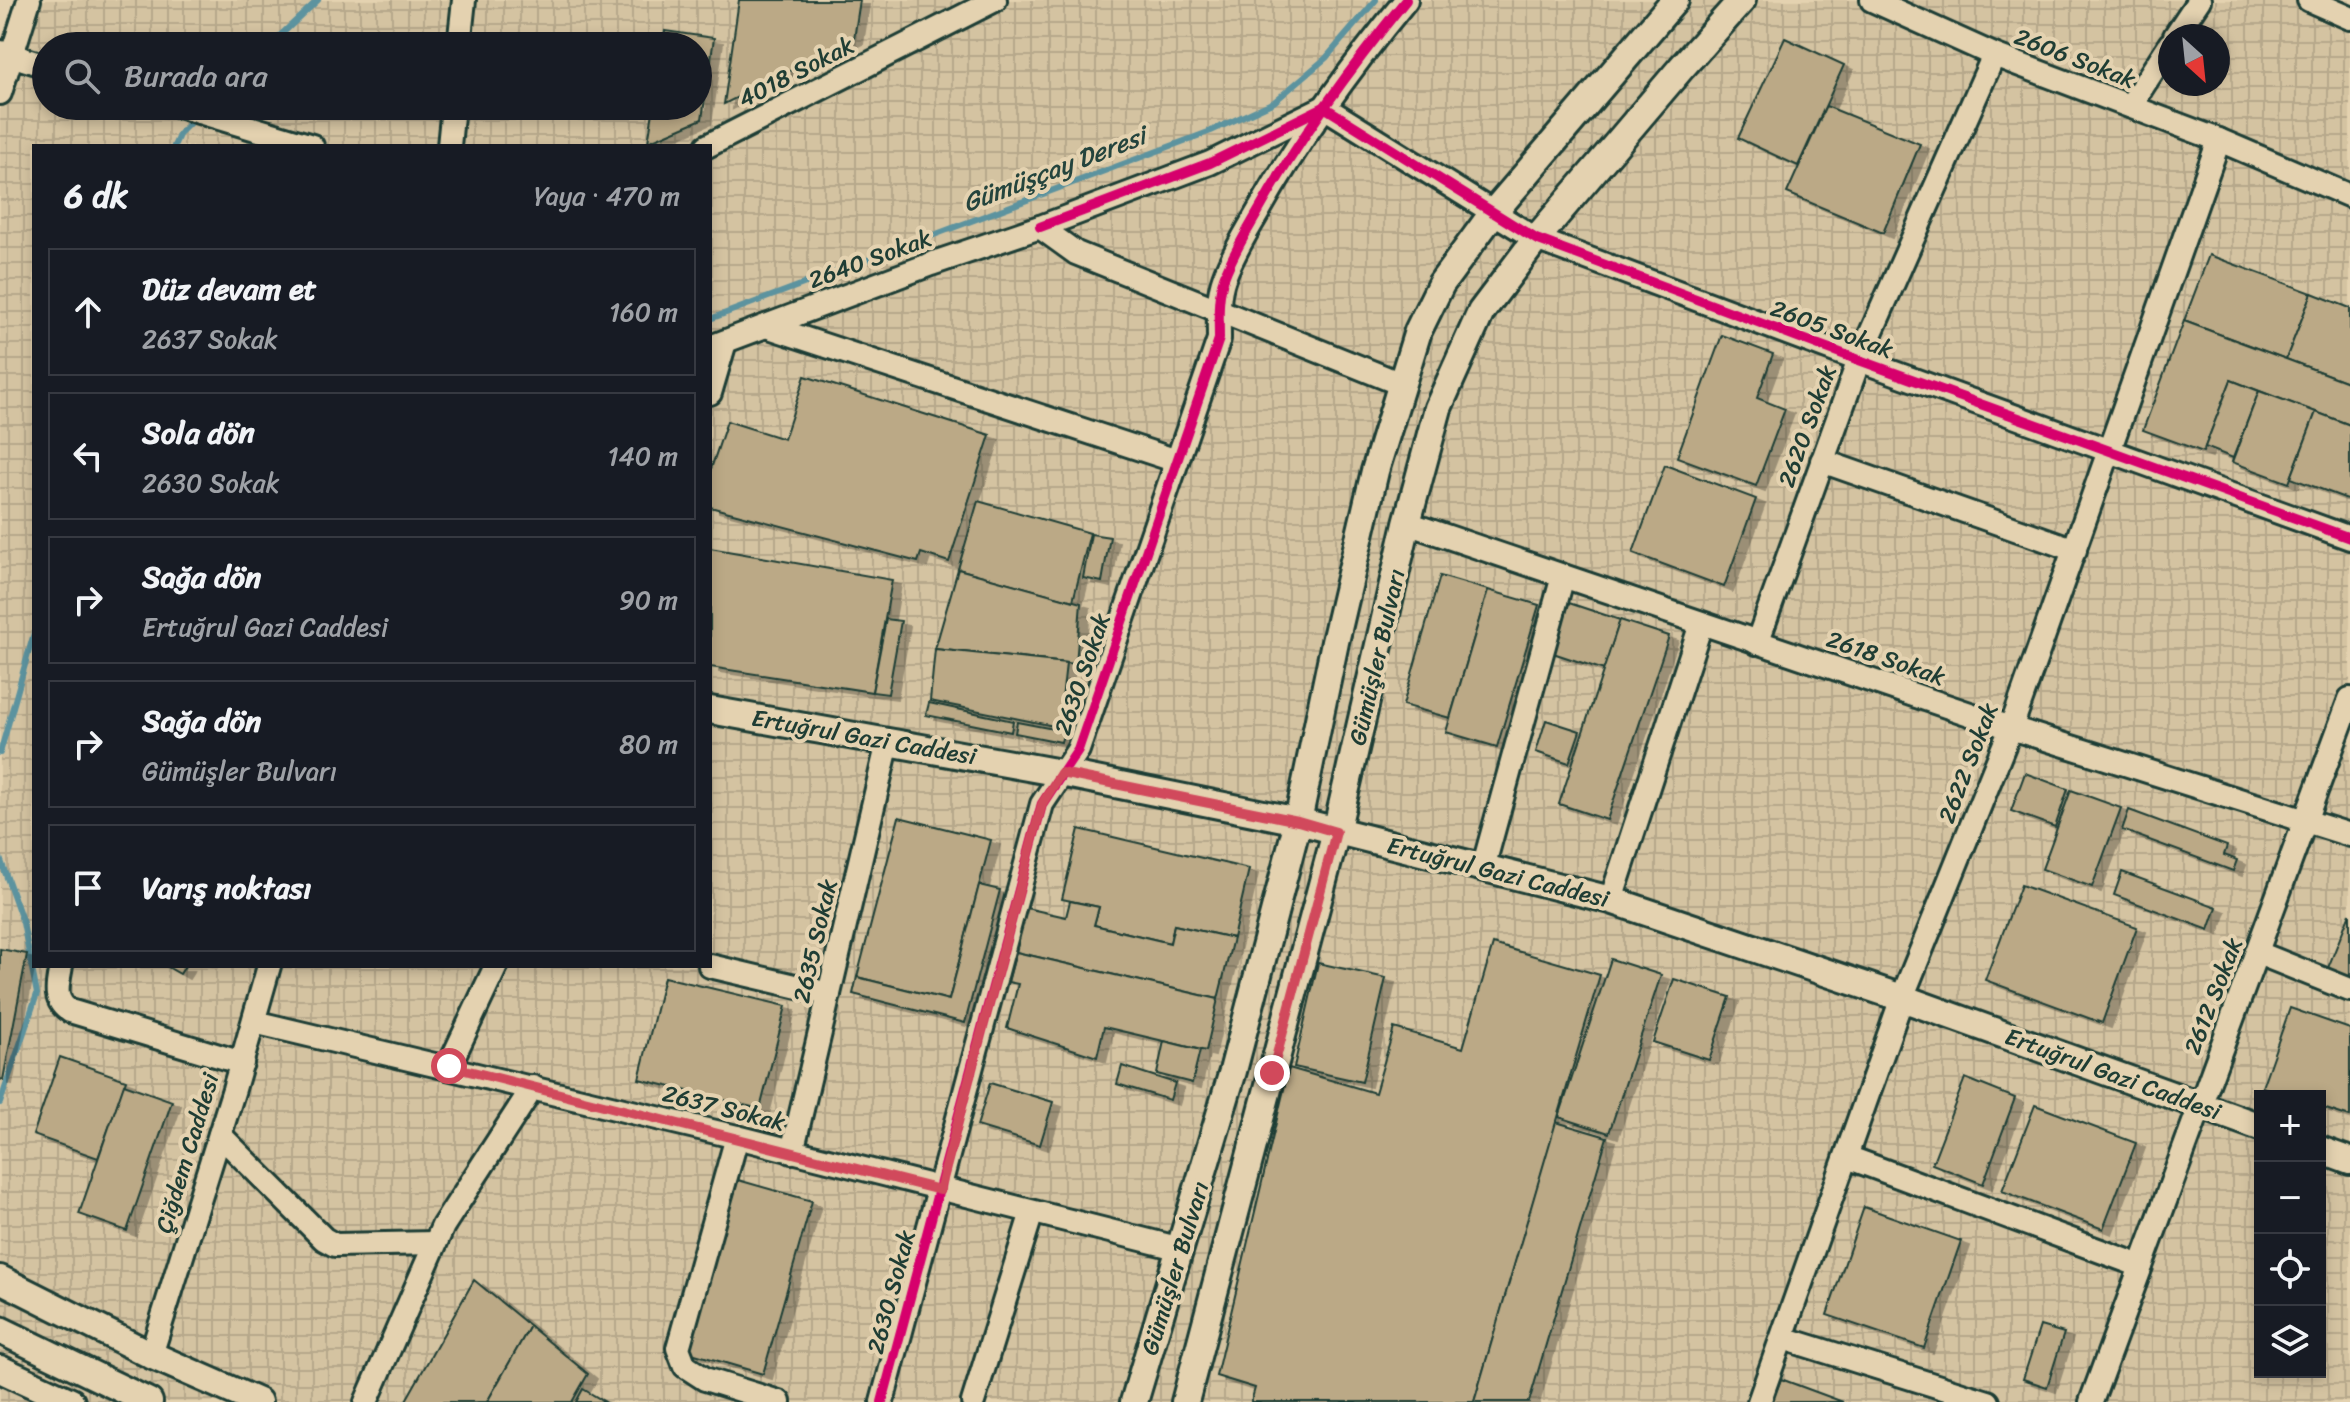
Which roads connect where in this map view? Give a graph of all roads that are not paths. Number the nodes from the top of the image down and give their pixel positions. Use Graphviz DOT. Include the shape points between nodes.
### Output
graph roads {
  1 [pos="29,0"];
  2 [pos="464,0"];
  3 [pos="995,0"];
  4 [pos="1406,0"];
  5 [pos="1675,0"];
  6 [pos="1742,0"];
  7 [pos="1872,0"];
  8 [pos="2199,0"];
  9 [pos="2309,0"];
  10 [pos="2350,18"];
  11 [pos="2183,24"];
  12 [pos="461,32"];
  13 [pos="7,54"];
  14 [pos="1994,55"];
  15 [pos="32,62"];
  16 [pos="2158,63"];
  17 [pos="0,93"];
  18 [pos="2130,106"];
  19 [pos="1324,107"];
  20 [pos="226,120"];
  21 [pos="452,120"];
  22 [pos="2219,140"];
  23 [pos="305,144"];
  24 [pos="449,144"];
  25 [pos="711,144"];
  26 [pos="2350,196"];
  27 [pos="1493,213"];
  28 [pos="1040,227"];
  29 [pos="1536,239"];
  30 [pos="1219,309"];
  31 [pos="766,326"];
  32 [pos="717,345"];
  33 [pos="1859,360"];
  34 [pos="712,379"];
  35 [pos="1401,384"];
  36 [pos="2110,452"];
  37 [pos="1177,461"];
  38 [pos="1822,461"];
  39 [pos="1407,523"];
  40 [pos="2350,538"];
  41 [pos="2075,550"];
  42 [pos="1563,576"];
  43 [pos="1701,624"];
  44 [pos="1757,643"];
  45 [pos="2350,699"];
  46 [pos="712,710"];
  47 [pos="2011,728"];
  48 [pos="888,742"];
  49 [pos="1061,773"];
  50 [pos="2307,819"];
  51 [pos="1298,821"];
  52 [pos="1336,832"];
  53 [pos="2350,835"];
  54 [pos="1483,868"];
  55 [pos="1611,900"];
  56 [pos="2258,953"];
  57 [pos="712,966"];
  58 [pos="61,968"];
  59 [pos="268,968"];
  60 [pos="495,968"];
  61 [pos="2350,990"];
  62 [pos="829,994"];
  63 [pos="1902,998"];
  64 [pos="254,1022"];
  65 [pos="242,1063"];
  66 [pos="449,1066"];
  67 [pos="533,1087"];
  68 [pos="2200,1105"];
  69 [pos="2254,1125"];
  70 [pos="220,1135"];
  71 [pos="737,1137"];
  72 [pos="792,1152"];
  73 [pos="2326,1152"];
  74 [pos="1847,1157"];
  75 [pos="2350,1161"];
  76 [pos="940,1190"];
  77 [pos="1032,1212"];
  78 [pos="435,1243"];
  79 [pos="1181,1249"];
  80 [pos="2141,1266"];
  81 [pos="0,1279"];
  82 [pos="0,1330"];
  83 [pos="1783,1338"];
  84 [pos="151,1355"];
  85 [pos="0,1369"];
  86 [pos="71,1402"];
  87 [pos="149,1402"];
  88 [pos="258,1402"];
  89 [pos="366,1402"];
  90 [pos="779,1402"];
  91 [pos="882,1402"];
  92 [pos="973,1402"];
  93 [pos="1134,1402"];
  94 [pos="1185,1402"];
  95 [pos="1759,1402"];
  96 [pos="1988,1402"];
  97 [pos="2091,1402"];
  1 -- 13 [label="street"];
  2 -- 12 [label="street"];
  3 -- 25 [label="street, 4018 Sokak"];
  4 -- 19 [label="street, 2630 Sokak"];
  5 -- 27 [label="main road, Gümüşler Bulvarı"];
  6 -- 29 [label="main road, Gümüşler Bulvarı"];
  7 -- 14 [label="street, 2606 Sokak"];
  8 -- 11 [label="street"];
  9 -- 10 [label="street"];
  13 -- 15 [label="street"];
  13 -- 17 [label="street"];
  14 -- 18 [label="street, 2606 Sokak"];
  14 -- 33 [label="street, 2620 Sokak"];
  16 -- 18 [label="street"];
  18 -- 22 [label="street, 2606 Sokak"];
  19 -- 27 [label="street, 2605 Sokak"];
  19 -- 28 [label="street, 2640 Sokak" via="1210,163"];
  19 -- 30 [label="street, 2630 Sokak" via="1235,253 1223,280"];
  20 -- 23 [label="street"];
  21 -- 24 [label="street"];
  22 -- 26 [label="street, 2606 Sokak"];
  22 -- 36 [label="street, 2622 Sokak"];
  27 -- 29 [label="street, 2605 Sokak"];
  27 -- 35 [label="main road, Gümüşler Bulvarı" via="1441,284"];
  28 -- 30 [label="street" via="1076,253"];
  28 -- 31 [label="street, 2640 Sokak"];
  29 -- 33 [label="street, 2605 Sokak"];
  29 -- 39 [label="main road, Gümüşler Bulvarı" via="1481,312 1438,408"];
  30 -- 35 [label="street"];
  30 -- 37 [label="street, 2630 Sokak" via="1219,339"];
  31 -- 32 [label="street, 2640 Sokak"];
  31 -- 37 [label="street"];
  32 -- 34 [label="street"];
  33 -- 36 [label="street, 2605 Sokak"];
  33 -- 38 [label="street, 2620 Sokak"];
  35 -- 51 [label="main road, Gümüşler Bulvarı" via="1375,471"];
  36 -- 40 [label="street, 2605 Sokak"];
  36 -- 41 [label="street, 2622 Sokak"];
  37 -- 49 [label="street, 2630 Sokak" via="1078,750"];
  38 -- 41 [label="street"];
  38 -- 44 [label="street, 2620 Sokak"];
  39 -- 42 [label="street, 2618 Sokak"];
  39 -- 52 [label="main road, Gümüşler Bulvarı"];
  41 -- 47 [label="street, 2622 Sokak"];
  42 -- 43 [label="street, 2618 Sokak"];
  42 -- 54 [label="street"];
  43 -- 44 [label="street, 2618 Sokak"];
  43 -- 55 [label="street"];
  44 -- 47 [label="street, 2618 Sokak"];
  45 -- 50 [label="street, 2612 Sokak"];
  46 -- 48 [label="main road, Ertuğrul Gazi Caddesi"];
  47 -- 50 [label="street, 2618 Sokak"];
  47 -- 63 [label="street, 2622 Sokak"];
  48 -- 49 [label="main road, Ertuğrul Gazi Caddesi"];
  48 -- 62 [label="street, 2635 Sokak"];
  49 -- 51 [label="main road, Ertuğrul Gazi Caddesi"];
  49 -- 76 [label="street, 2630 Sokak" via="1042,804"];
  50 -- 53 [label="street, 2618 Sokak"];
  50 -- 56 [label="street, 2612 Sokak"];
  51 -- 52 [label="main road, Ertuğrul Gazi Caddesi"];
  51 -- 79 [label="main road, Gümüşler Bulvarı"];
  52 -- 54 [label="main road, Ertuğrul Gazi Caddesi"];
  52 -- 94 [label="main road, Gümüşler Bulvarı"];
  54 -- 55 [label="main road, Ertuğrul Gazi Caddesi"];
  55 -- 63 [label="main road, Ertuğrul Gazi Caddesi"];
  56 -- 61 [label="street"];
  56 -- 68 [label="street, 2612 Sokak"];
  57 -- 62 [label="street"];
  58 -- 65 [label="street" via="57,997 70,1011"];
  59 -- 64 [label="street, Çiğdem Caddesi"];
  60 -- 66 [label="street"];
  62 -- 72 [label="street, 2635 Sokak"];
  63 -- 68 [label="main road, Ertuğrul Gazi Caddesi"];
  63 -- 74 [label="street, 2622 Sokak"];
  64 -- 65 [label="street, Çiğdem Caddesi"];
  64 -- 66 [label="street, 2637 Sokak"];
  65 -- 70 [label="street, Çiğdem Caddesi"];
  66 -- 67 [label="street, 2637 Sokak"];
  67 -- 71 [label="street, 2637 Sokak"];
  67 -- 78 [label="street"];
  68 -- 69 [label="main road, Ertuğrul Gazi Caddesi"];
  68 -- 80 [label="street, 2612 Sokak"];
  70 -- 78 [label="street" via="335,1245"];
  70 -- 84 [label="street, Çiğdem Caddesi"];
  71 -- 72 [label="street, 2637 Sokak"];
  71 -- 90 [label="street" via="678,1348 685,1366 705,1379"];
  72 -- 76 [label="street, 2637 Sokak"];
  73 -- 75 [label="main road"];
  74 -- 80 [label="street"];
  74 -- 83 [label="street, 2622 Sokak"];
  76 -- 77 [label="street, 2637 Sokak"];
  76 -- 91 [label="street, 2630 Sokak"];
  77 -- 79 [label="street, 2637 Sokak"];
  77 -- 92 [label="street"];
  78 -- 89 [label="street"];
  79 -- 93 [label="main road, Gümüşler Bulvarı"];
  80 -- 97 [label="street, 2612 Sokak"];
  81 -- 84 [label="main road"];
  82 -- 87 [label="main road"];
  83 -- 95 [label="street, 2622 Sokak"];
  83 -- 96 [label="street"];
  84 -- 88 [label="main road"];
  85 -- 86 [label="main road"];
}
